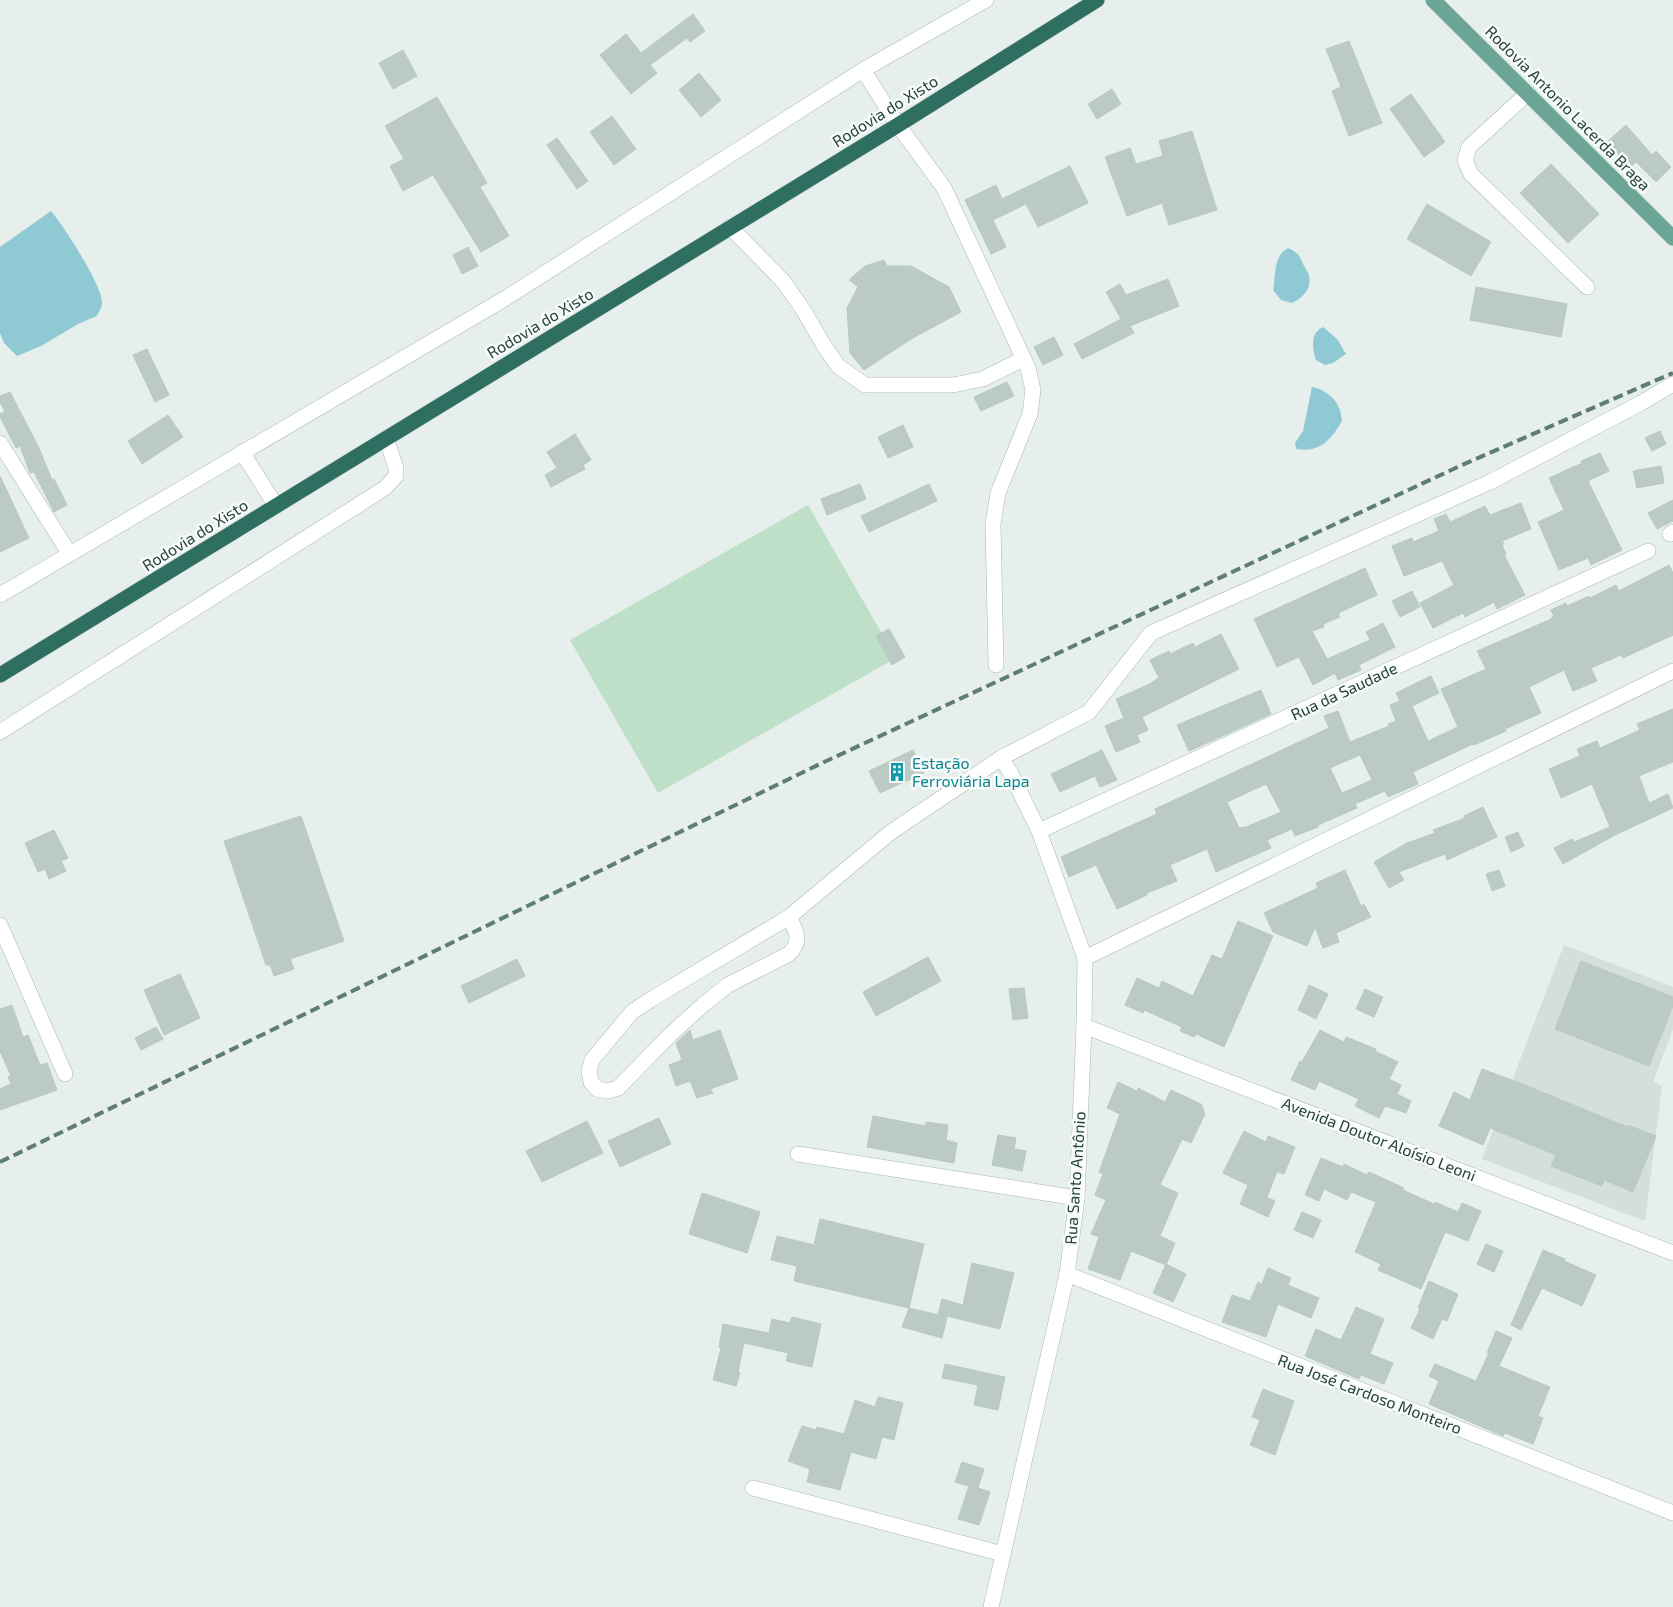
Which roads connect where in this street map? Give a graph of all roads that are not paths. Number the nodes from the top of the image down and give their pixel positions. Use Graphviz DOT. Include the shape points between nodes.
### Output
graph roads {
  1 [pos="986,0"];
  2 [pos="1098,0"];
  3 [pos="1433,0"];
  4 [pos="1452,0"];
  5 [pos="1459,24"];
  6 [pos="863,70"];
  7 [pos="1528,93"];
  8 [pos="898,125"];
  9 [pos="730,227"];
  10 [pos="1673,238"];
  11 [pos="1587,287"];
  12 [pos="1023,359"];
  13 [pos="1673,384"];
  14 [pos="386,438"];
  15 [pos="0,443"];
  16 [pos="242,452"];
  17 [pos="276,506"];
  18 [pos="1648,551"];
  19 [pos="69,554"];
  20 [pos="0,595"];
  21 [pos="996,665"];
  22 [pos="1673,671"];
  23 [pos="0,675"];
  24 [pos="0,732"];
  25 [pos="1001,758"];
  26 [pos="1040,831"];
  27 [pos="789,917"];
  28 [pos="0,925"];
  29 [pos="1085,958"];
  30 [pos="1084,1026"];
  31 [pos="65,1074"];
  32 [pos="798,1154"];
  33 [pos="1077,1198"];
  34 [pos="1673,1252"];
  35 [pos="1067,1274"];
  36 [pos="753,1488"];
  37 [pos="1673,1513"];
  38 [pos="1003,1554"];
  39 [pos="991,1607"];
  1 -- 6 [label="street"];
  2 -- 8 [label="highway, Rodovia do Xisto"];
  3 -- 5 [label="main road, Rodovia Antonio Lacerda Braga"];
  4 -- 5 [label="main road, Rodovia Antonio Lacerda Braga"];
  5 -- 7 [label="main road, Rodovia Antonio Lacerda Braga"];
  6 -- 8 [label="street"];
  6 -- 16 [label="street" via="506,298"];
  7 -- 10 [label="main road, Rodovia Antonio Lacerda Braga"];
  7 -- 11 [label="street" via="1469,147 1465,160 1471,174"];
  8 -- 9 [label="highway, Rodovia do Xisto"];
  8 -- 12 [label="street" via="944,188"];
  9 -- 12 [label="street" via="783,281 838,366 865,385 953,385 983,380"];
  9 -- 14 [label="highway, Rodovia do Xisto"];
  12 -- 21 [label="street" via="1033,390 1030,414 998,493 993,524"];
  13 -- 25 [label="street" via="1490,482 1151,633 1089,712"];
  14 -- 17 [label="highway, Rodovia do Xisto"];
  14 -- 24 [label="street" via="396,476 384,488"];
  15 -- 19 [label="street"];
  16 -- 17 [label="street"];
  16 -- 19 [label="street"];
  17 -- 23 [label="highway, Rodovia do Xisto"];
  18 -- 26 [label="street, Rua da Saudade"];
  19 -- 20 [label="street"];
  22 -- 29 [label="street"];
  25 -- 26 [label="street, Rua Santo Antônio"];
  25 -- 27 [label="street" via="891,832"];
  26 -- 29 [label="street, Rua Santo Antônio"];
  27 -- 27 [label="street" via="797,937 796,946 789,954 728,985 671,1034 618,1088 608,1091 597,1089 591,1082 589,1071 592,1060 632,1012"];
  28 -- 31 [label="street"];
  29 -- 30 [label="street, Rua Santo Antônio"];
  30 -- 33 [label="street, Rua Santo Antônio"];
  30 -- 34 [label="street, Avenida Doutor Aloísio Leoni"];
  32 -- 33 [label="street"];
  33 -- 35 [label="street, Rua Santo Antônio"];
  35 -- 37 [label="street, Rua José Cardoso Monteiro"];
  35 -- 38 [label="street, Rua Santo Antônio"];
  36 -- 38 [label="street"];
  38 -- 39 [label="street, Rua Santo Antônio"];
}
